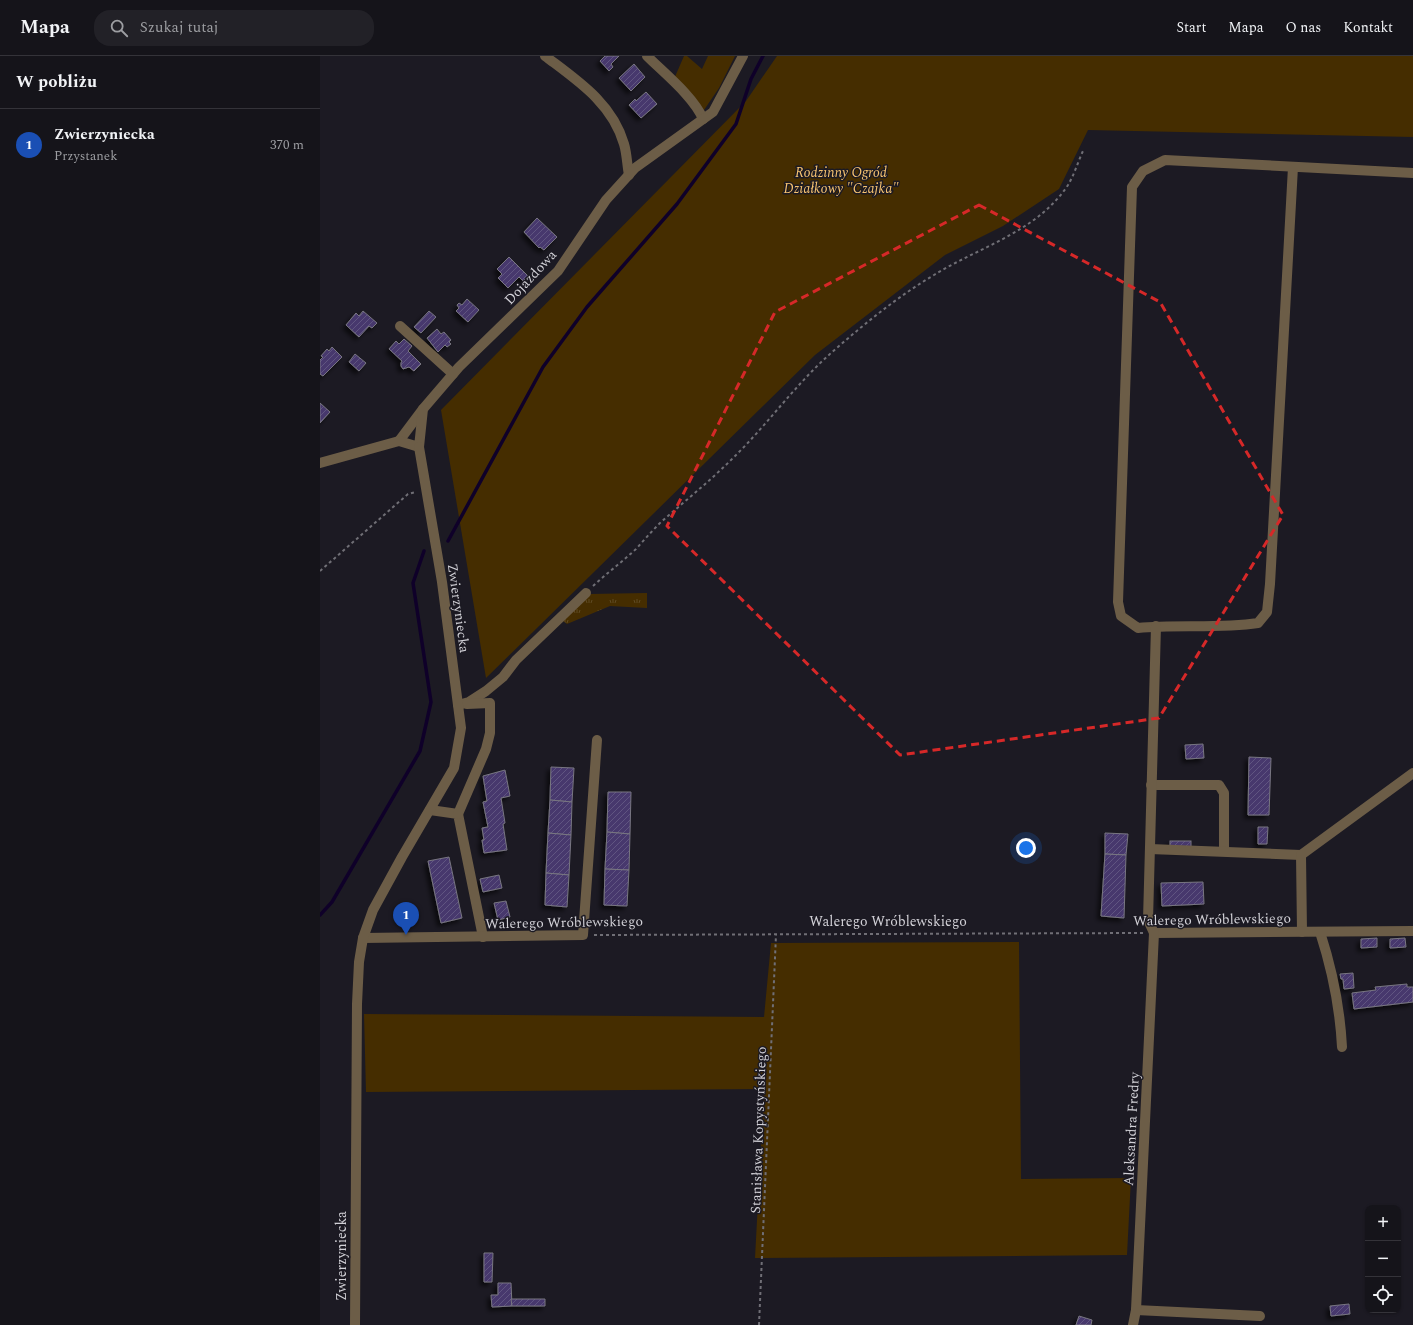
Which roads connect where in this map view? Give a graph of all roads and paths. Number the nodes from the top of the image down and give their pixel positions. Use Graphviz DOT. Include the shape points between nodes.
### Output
graph roads {
  1 [pos="546,56"];
  2 [pos="647,56"];
  3 [pos="743,56"];
  4 [pos="703,119"];
  5 [pos="1083,151"];
  6 [pos="1293,166"];
  7 [pos="1413,173"];
  8 [pos="629,175"];
  9 [pos="400,326"];
  10 [pos="453,374"];
  11 [pos="423,409"];
  12 [pos="399,441"];
  13 [pos="419,447"];
  14 [pos="320,463"];
  15 [pos="426,489"];
  16 [pos="320,571"];
  17 [pos="586,593"];
  18 [pos="1156,626"];
  19 [pos="458,705"];
  20 [pos="598,740"];
  21 [pos="1413,773"];
  22 [pos="1151,785"];
  23 [pos="430,810"];
  24 [pos="458,814"];
  25 [pos="1150,848"];
  26 [pos="1224,852"];
  27 [pos="1302,855"];
  28 [pos="1413,931"];
  29 [pos="1302,932"];
  30 [pos="1320,932"];
  31 [pos="1154,933"];
  32 [pos="583,935"];
  33 [pos="776,935"];
  34 [pos="484,936"];
  35 [pos="363,938"];
  36 [pos="1342,1047"];
  37 [pos="1136,1310"];
  38 [pos="1260,1316"];
  39 [pos="355,1325"];
  40 [pos="759,1325"];
  41 [pos="1133,1325"];
  1 -- 8 [label="street" via="588,89 605,107 617,125 624,145"];
  2 -- 4 [label="street" via="691,100"];
  3 -- 4 [label="street, Dojazdowa" via="712,112"];
  4 -- 8 [label="street, Dojazdowa"];
  5 -- 17 [label="path" via="1068,185 1048,208 1027,225 909,290 830,354 734,458"];
  6 -- 7 [label="street"];
  6 -- 18 [label="street" via="1267,612 1258,624 1236,627"];
  6 -- 18 [label="street" via="1165,160 1143,171 1132,187 1118,602 1121,616 1138,628"];
  8 -- 10 [label="street, Dojazdowa" via="606,200 558,271"];
  9 -- 10 [label="street"];
  10 -- 11 [label="street, Dojazdowa"];
  11 -- 12 [label="street, Dojazdowa"];
  11 -- 13 [label="street"];
  12 -- 13 [label="street"];
  12 -- 14 [label="street"];
  13 -- 15 [label="street, Zwierzyniecka"];
  15 -- 16 [label="path" via="408,494"];
  15 -- 19 [label="street, Zwierzyniecka" via="442,582"];
  17 -- 19 [label="street" via="516,660 503,677 469,702"];
  18 -- 22 [label="street"];
  19 -- 23 [label="street, Zwierzyniecka" via="461,728 454,768"];
  19 -- 24 [label="street" via="490,703 490,733 486,748"];
  20 -- 32 [label="street"];
  21 -- 27 [label="street"];
  22 -- 25 [label="street"];
  22 -- 26 [label="street" via="1219,785 1224,792"];
  23 -- 24 [label="street"];
  23 -- 35 [label="street, Zwierzyniecka" via="373,910"];
  24 -- 34 [label="street"];
  25 -- 26 [label="street"];
  25 -- 31 [label="street" via="1148,920"];
  26 -- 27 [label="street"];
  27 -- 29 [label="street"];
  28 -- 30 [label="street, Walerego Wróblewskiego"];
  29 -- 30 [label="street, Walerego Wróblewskiego"];
  29 -- 31 [label="street, Walerego Wróblewskiego"];
  30 -- 36 [label="street" via="1328,957 1340,1018"];
  31 -- 33 [label="path, Walerego Wróblewskiego"];
  31 -- 37 [label="street, Aleksandra Fredry"];
  32 -- 33 [label="path, Walerego Wróblewskiego"];
  32 -- 34 [label="street, Walerego Wróblewskiego"];
  33 -- 40 [label="path, Stanisława Kopystyńskiego"];
  34 -- 35 [label="street, Walerego Wróblewskiego"];
  35 -- 39 [label="street, Zwierzyniecka" via="357,1004"];
  37 -- 38 [label="street"];
  37 -- 41 [label="street, Aleksandra Fredry"];
}
